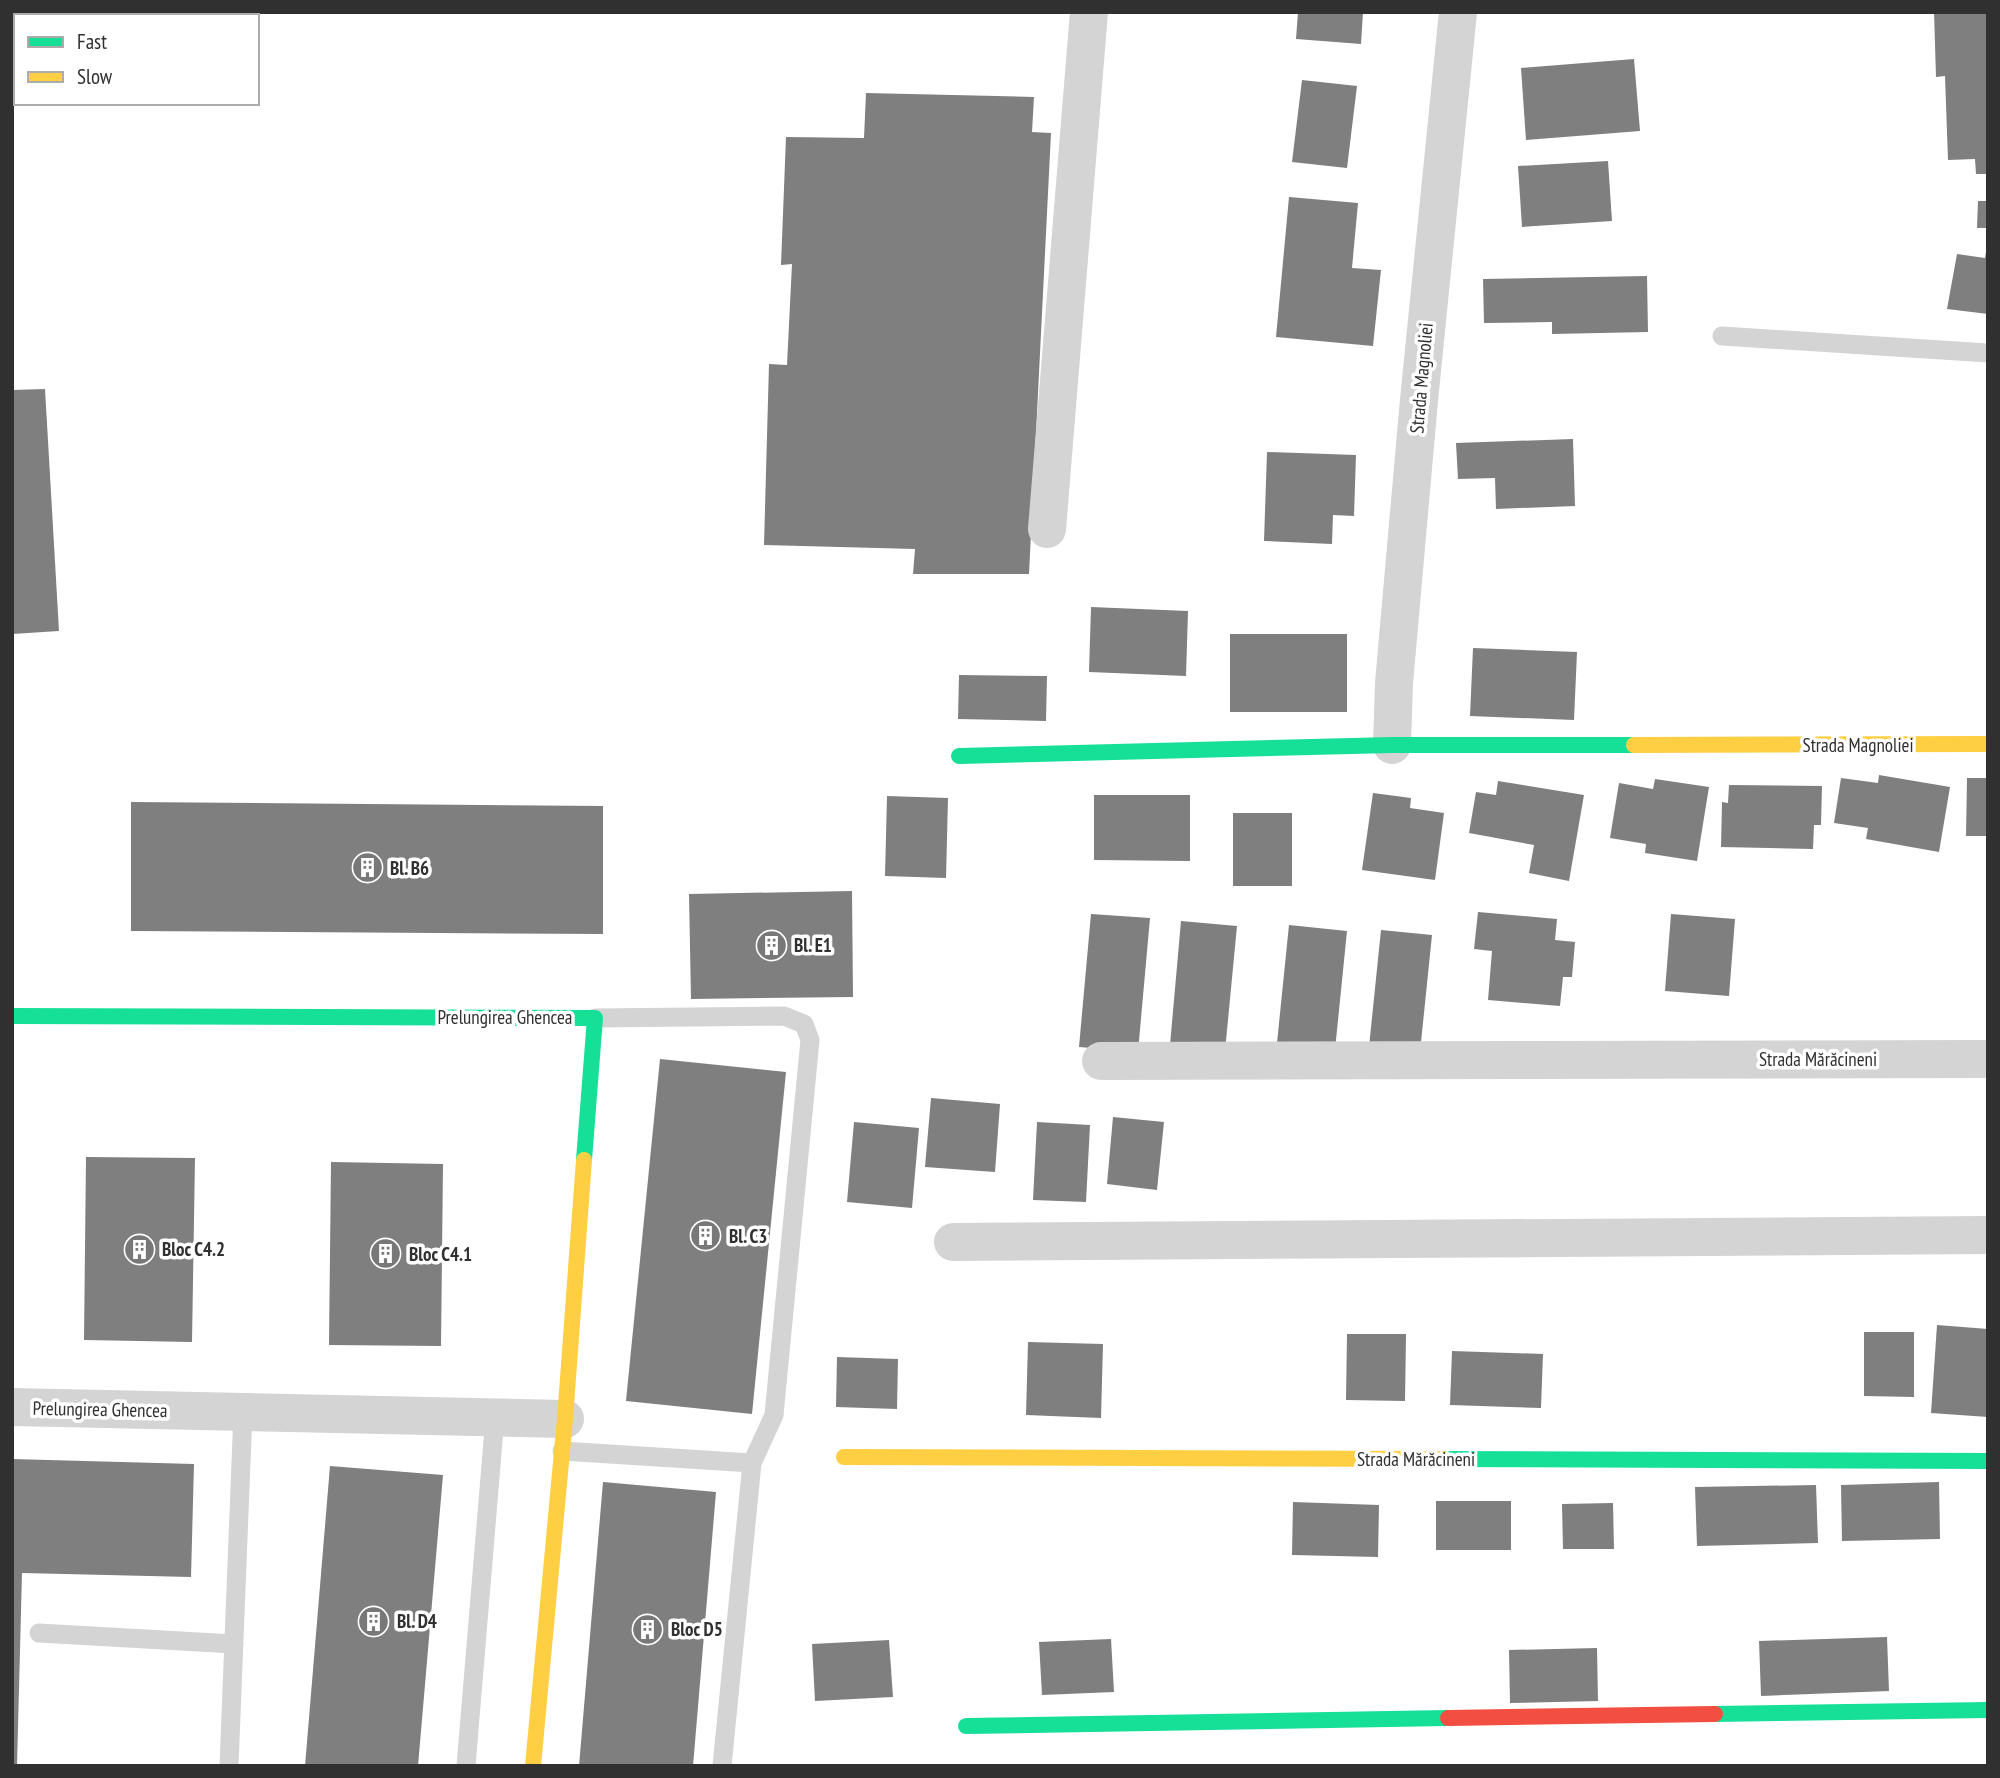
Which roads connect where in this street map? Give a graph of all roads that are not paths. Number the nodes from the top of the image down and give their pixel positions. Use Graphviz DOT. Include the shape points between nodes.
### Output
graph roads {
  1 [pos="1089,12"];
  2 [pos="1458,12"];
  3 [pos="1722,336"];
  4 [pos="1988,353"];
  5 [pos="1047,529"];
  6 [pos="1988,744"];
  7 [pos="1392,745"];
  8 [pos="958,757"];
  9 [pos="12,1016"];
  10 [pos="595,1018"];
  11 [pos="1988,1059"];
  12 [pos="1101,1061"];
  13 [pos="1988,1235"];
  14 [pos="953,1242"];
  15 [pos="12,1407"];
  16 [pos="243,1412"];
  17 [pos="495,1417"];
  18 [pos="563,1435"];
  19 [pos="844,1457"];
  20 [pos="1988,1461"];
  21 [pos="752,1463"];
  22 [pos="39,1633"];
  23 [pos="234,1644"];
  24 [pos="1988,1710"];
  25 [pos="967,1726"];
  26 [pos="229,1766"];
  27 [pos="466,1766"];
  28 [pos="533,1766"];
  29 [pos="722,1766"];
  1 -- 5 [label="street"];
  2 -- 7 [label="street, Strada Magnoliei" via="1419,400"];
  3 -- 4 [label="lane"];
  6 -- 7 [label="street, Strada Magnoliei"];
  7 -- 8 [label="street, Strada Magnoliei"];
  9 -- 10 [label="street, Prelungirea Ghencea"];
  10 -- 18 [label="street, Prelungirea Ghencea"];
  10 -- 21 [label="lane" via="784,1016 804,1024 810,1040 774,1415"];
  11 -- 12 [label="street, Strada Mărăcineni"];
  13 -- 14 [label="street"];
  15 -- 16 [label="street, Prelungirea Ghencea"];
  16 -- 17 [label="street, Prelungirea Ghencea"];
  16 -- 23 [label="lane"];
  17 -- 18 [label="street, Prelungirea Ghencea"];
  17 -- 27 [label="lane"];
  18 -- 21 [label="lane"];
  18 -- 28 [label="street, Prelungirea Ghencea"];
  19 -- 20 [label="street, Strada Mărăcineni"];
  21 -- 29 [label="lane"];
  22 -- 23 [label="lane"];
  23 -- 26 [label="lane"];
  24 -- 25 [label="street"];
}
